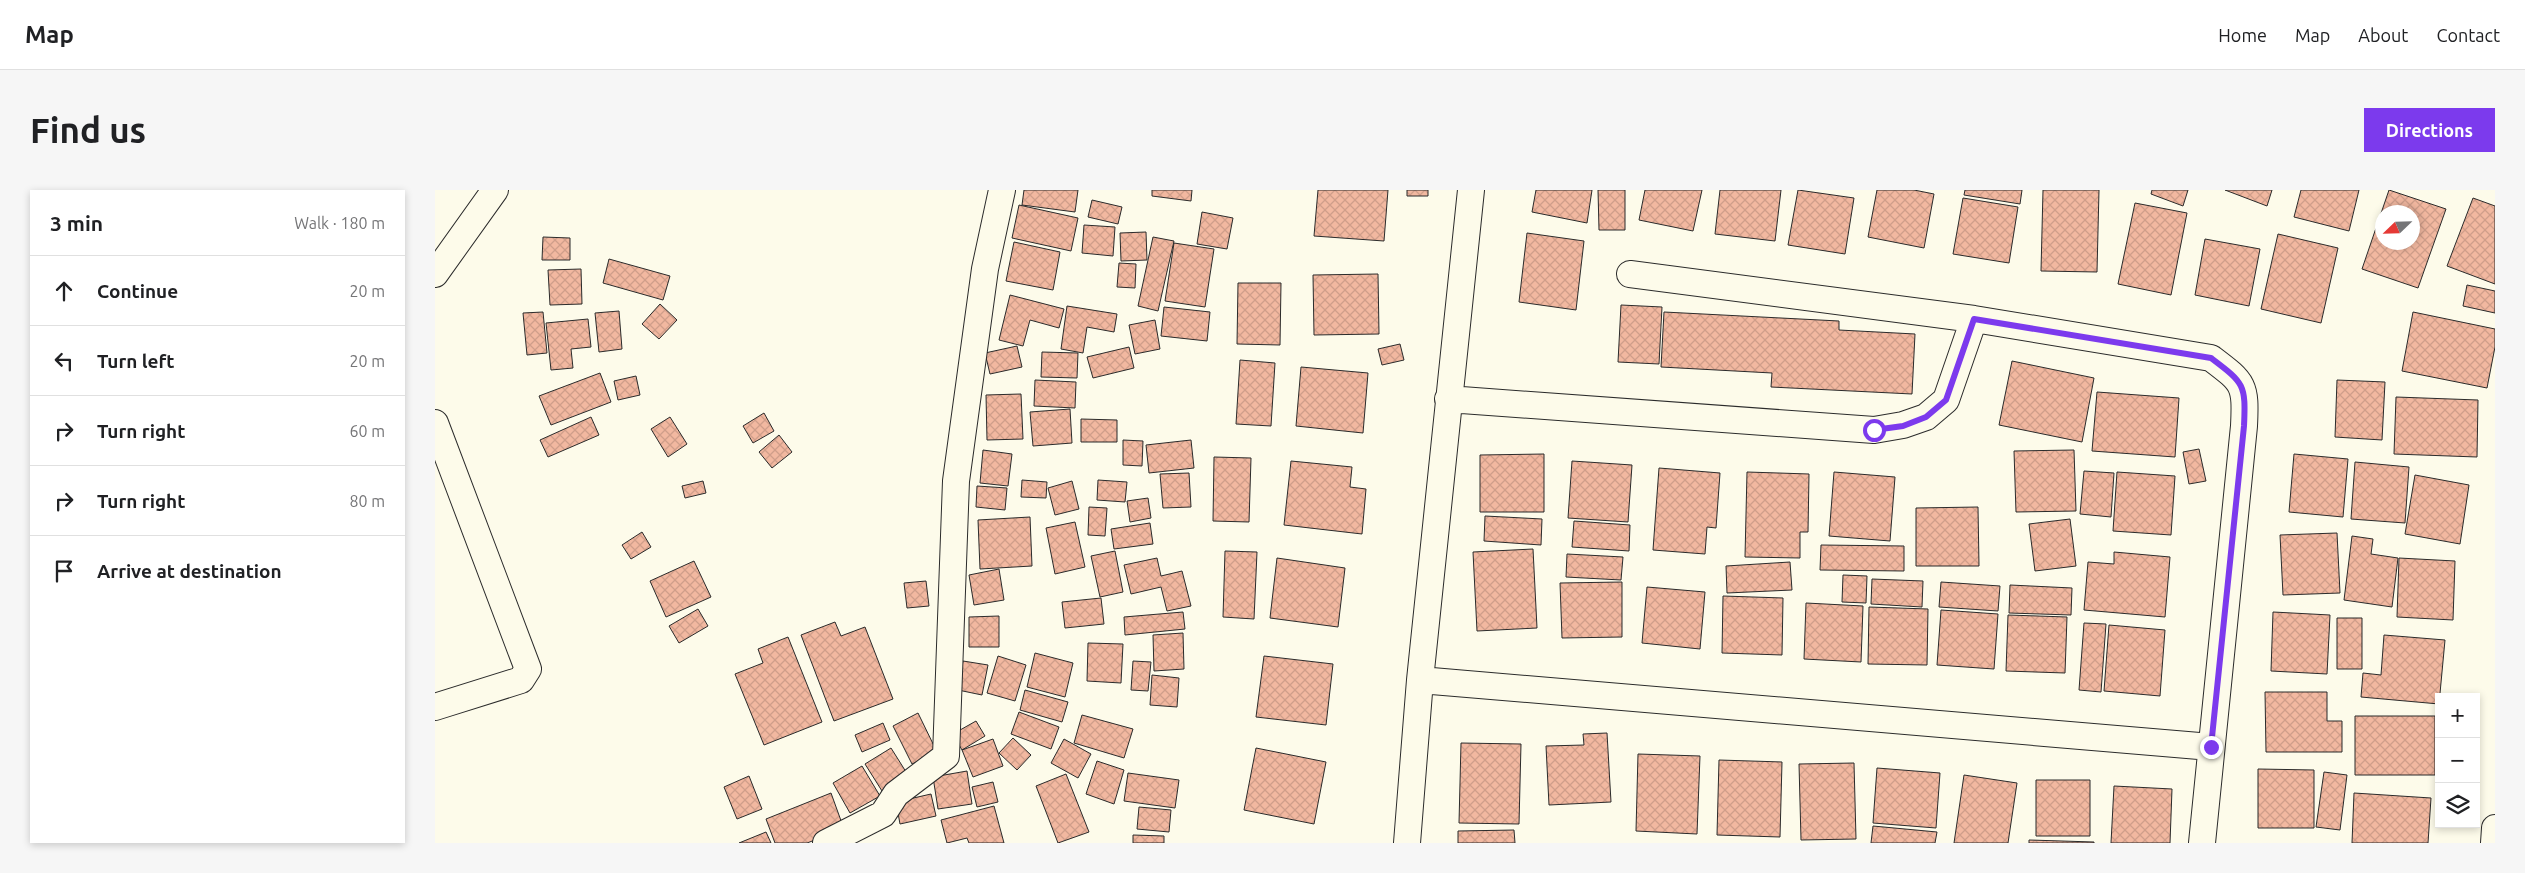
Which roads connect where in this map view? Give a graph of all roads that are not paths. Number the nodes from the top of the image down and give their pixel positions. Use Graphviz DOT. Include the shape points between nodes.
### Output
graph roads {
  1 [pos="495,190"];
  2 [pos="1002,190"];
  3 [pos="1471,190"];
  4 [pos="435,274"];
  5 [pos="1630,274"];
  6 [pos="1974,319"];
  7 [pos="1448,399"];
  8 [pos="435,423"];
  9 [pos="1419,680"];
  10 [pos="435,707"];
  11 [pos="2211,747"];
  12 [pos="2495,828"];
  13 [pos="825,843"];
  14 [pos="1407,843"];
  15 [pos="2202,843"];
  16 [pos="2494,843"];
  1 -- 4 [label="street"];
  2 -- 13 [label="street" via="985,269 956,480 946,756 896,794 883,814"];
  3 -- 7 [label="street"];
  5 -- 6 [label="street"];
  6 -- 7 [label="street" via="1946,400 1926,417 1903,426 1874,430"];
  6 -- 11 [label="street" via="2211,358 2239,379 2245,400 2244,426"];
  7 -- 9 [label="street"];
  8 -- 10 [label="street" via="528,669 521,680"];
  9 -- 11 [label="street"];
  9 -- 14 [label="street"];
  11 -- 15 [label="street"];
  12 -- 16 [label="street"];
}
